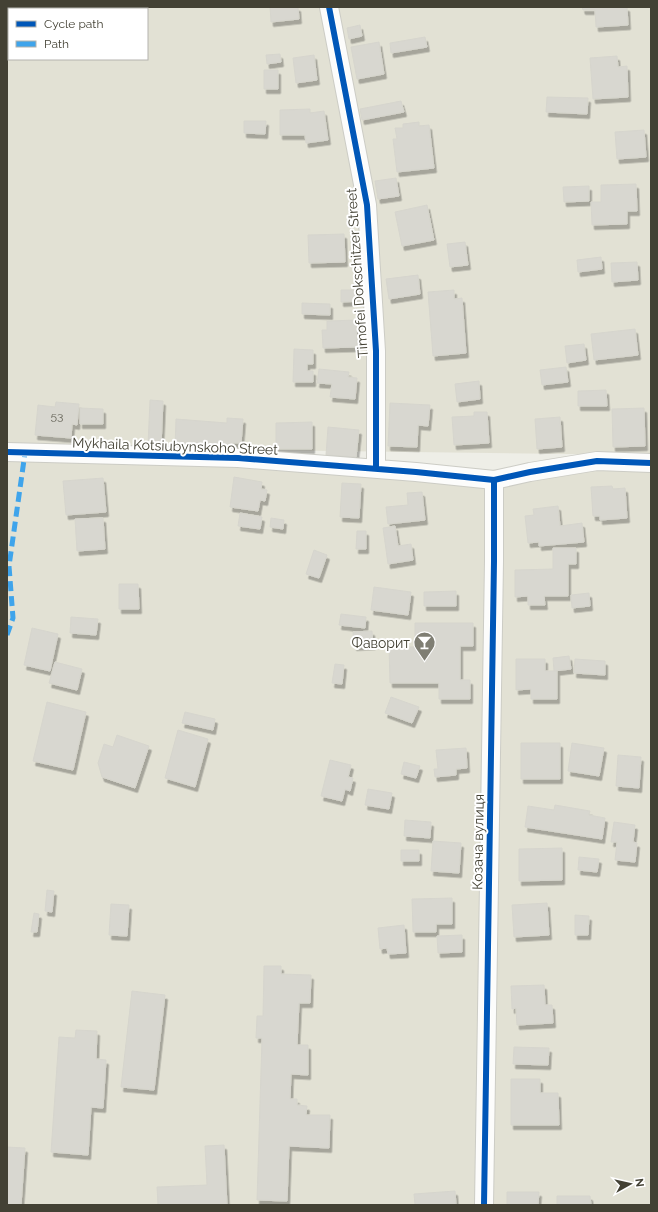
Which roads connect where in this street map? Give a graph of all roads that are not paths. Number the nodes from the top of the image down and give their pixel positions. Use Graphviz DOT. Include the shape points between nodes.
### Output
graph roads {
  1 [pos="329,7"];
  2 [pos="7,452"];
  3 [pos="651,463"];
  4 [pos="376,469"];
  5 [pos="494,480"];
  6 [pos="484,1205"];
  1 -- 4 [label="street, Timofei Dokschitzer Street" via="367,204 376,351"];
  2 -- 4 [label="street, Mykhaila Kotsiubynskoho Street" via="238,458"];
  3 -- 5 [label="street, Mykhaila Kotsiubynskoho Street" via="597,461"];
  4 -- 5 [label="street, Mykhaila Kotsiubynskoho Street"];
  5 -- 6 [label="street, Козача вулиця"];
}
